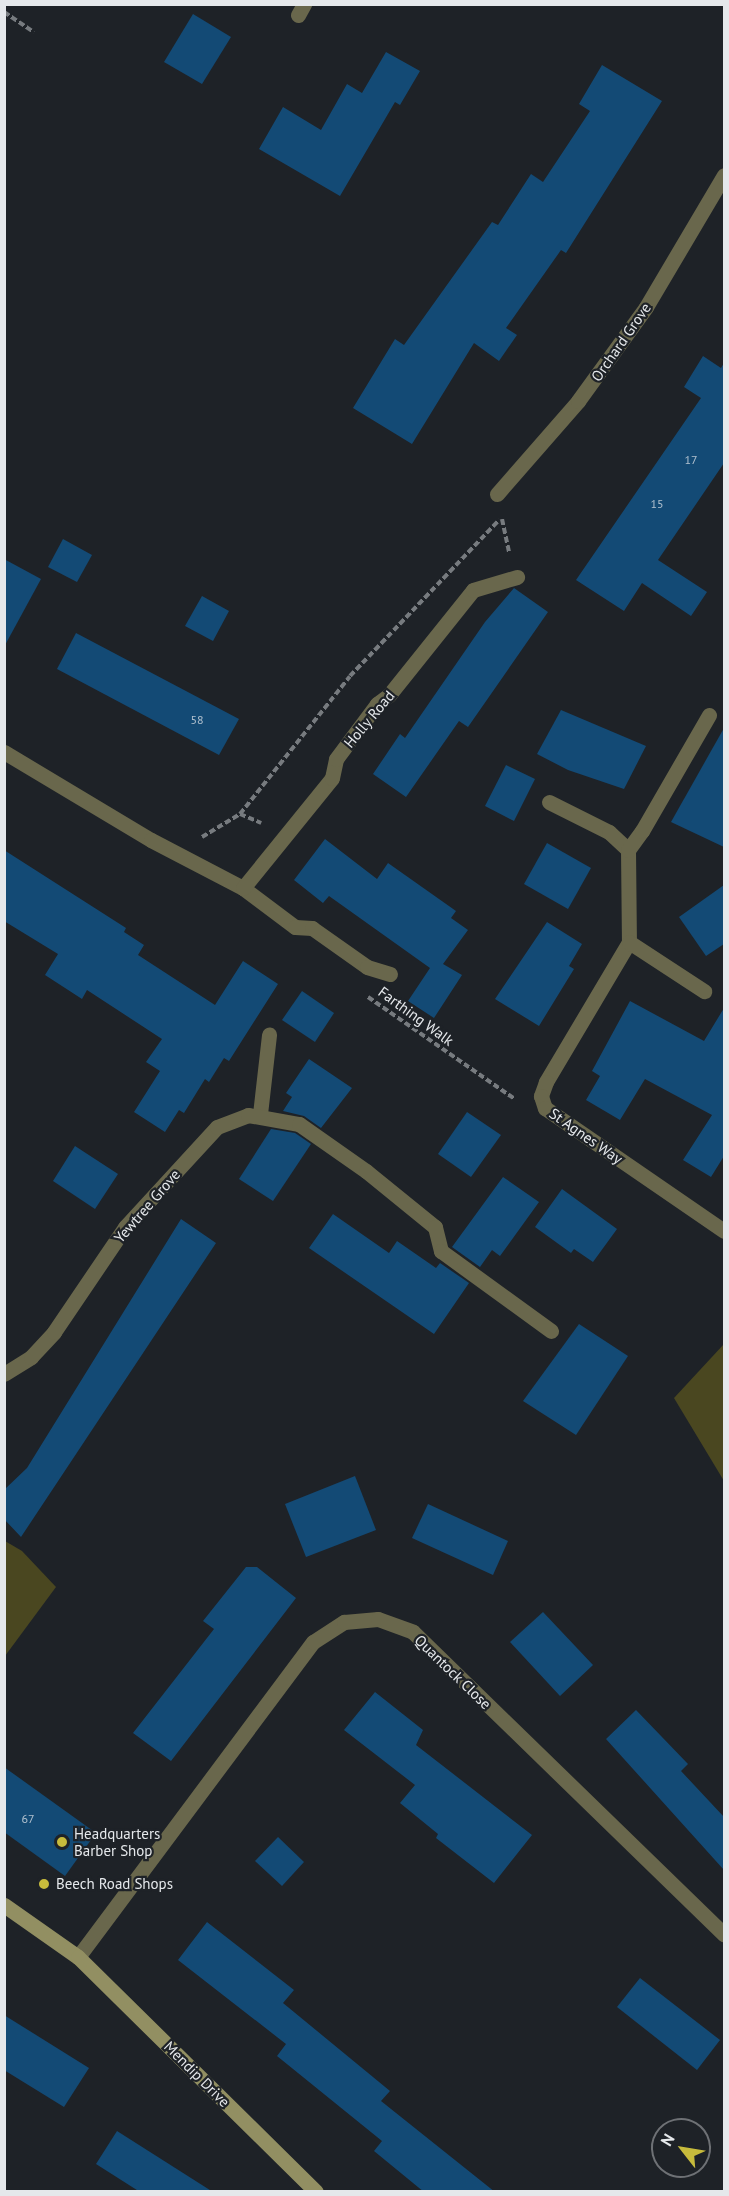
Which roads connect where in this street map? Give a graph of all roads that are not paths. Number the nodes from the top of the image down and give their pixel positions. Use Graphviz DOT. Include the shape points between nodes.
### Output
graph roads {
  1 [pos="724,175"];
  2 [pos="497,494"];
  3 [pos="517,577"];
  4 [pos="709,715"];
  5 [pos="4,752"];
  6 [pos="549,802"];
  7 [pos="627,850"];
  8 [pos="243,888"];
  9 [pos="629,942"];
  10 [pos="390,974"];
  11 [pos="704,991"];
  12 [pos="269,1035"];
  13 [pos="260,1114"];
  14 [pos="724,1231"];
  15 [pos="551,1331"];
  16 [pos="4,1374"];
  17 [pos="4,1905"];
  18 [pos="724,1934"];
  19 [pos="78,1957"];
  20 [pos="316,2192"];
  1 -- 2 [label="street, Orchard Grove" via="646,308 579,401"];
  3 -- 8 [label="street, Holly Road" via="473,590 389,696 377,704 336,759 332,778"];
  4 -- 7 [label="street"];
  5 -- 8 [label="street" via="175,854"];
  6 -- 7 [label="street" via="609,832"];
  7 -- 9 [label="street"];
  8 -- 10 [label="street" via="296,927 312,928 367,967"];
  9 -- 11 [label="street"];
  9 -- 14 [label="street, St Agnes Way" via="541,1096 545,1108 559,1120"];
  12 -- 13 [label="street"];
  13 -- 15 [label="street" via="299,1124 366,1171 435,1227 441,1251"];
  13 -- 16 [label="street, Yewtree Grove" via="217,1127 125,1227 54,1332 31,1357"];
  17 -- 19 [label="street, Mendip Drive"];
  18 -- 19 [label="street, Quantock Close" via="413,1632 378,1620 344,1622 313,1642"];
  19 -- 20 [label="street, Mendip Drive"];
}
